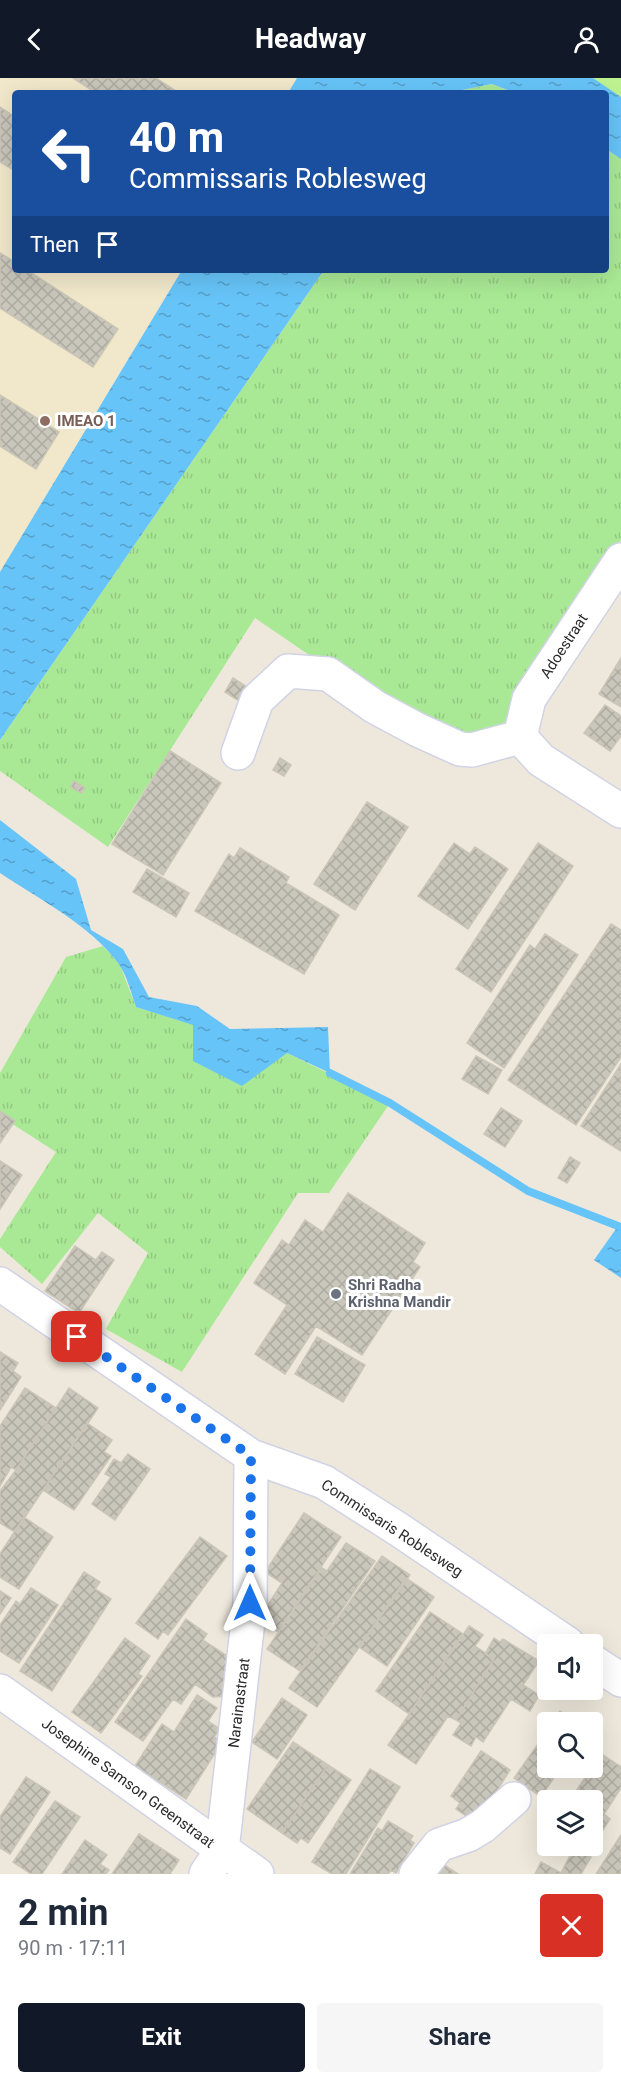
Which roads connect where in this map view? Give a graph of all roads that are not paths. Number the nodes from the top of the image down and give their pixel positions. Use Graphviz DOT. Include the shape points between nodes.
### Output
graph roads {
  1 [pos="621,560"];
  2 [pos="520,737"];
  3 [pos="238,753"];
  4 [pos="621,811"];
  5 [pos="0,1284"];
  6 [pos="251,1456"];
  7 [pos="553,1634"];
  8 [pos="603,1668"];
  9 [pos="621,1680"];
  10 [pos="0,1691"];
  11 [pos="514,1799"];
  12 [pos="214,1862"];
  13 [pos="257,1874"];
  14 [pos="416,1874"];
  1 -- 2 [label="street, Adoestraat" via="529,699"];
  2 -- 3 [label="street" via="472,750 460,748 375,707 328,674 288,671 258,700"];
  2 -- 4 [label="street" via="541,760"];
  5 -- 6 [label="street, Commissaris Roblesweg"];
  6 -- 7 [label="street, Commissaris Roblesweg" via="324,1482"];
  6 -- 12 [label="street, Narainastraat" via="250,1603"];
  8 -- 9 [label="street"];
  10 -- 12 [label="street, Josephine Samson Greenstraat"];
  11 -- 14 [label="street" via="483,1826 439,1845"];
  12 -- 13 [label="street, Josephine Samson Greenstraat"];
}
